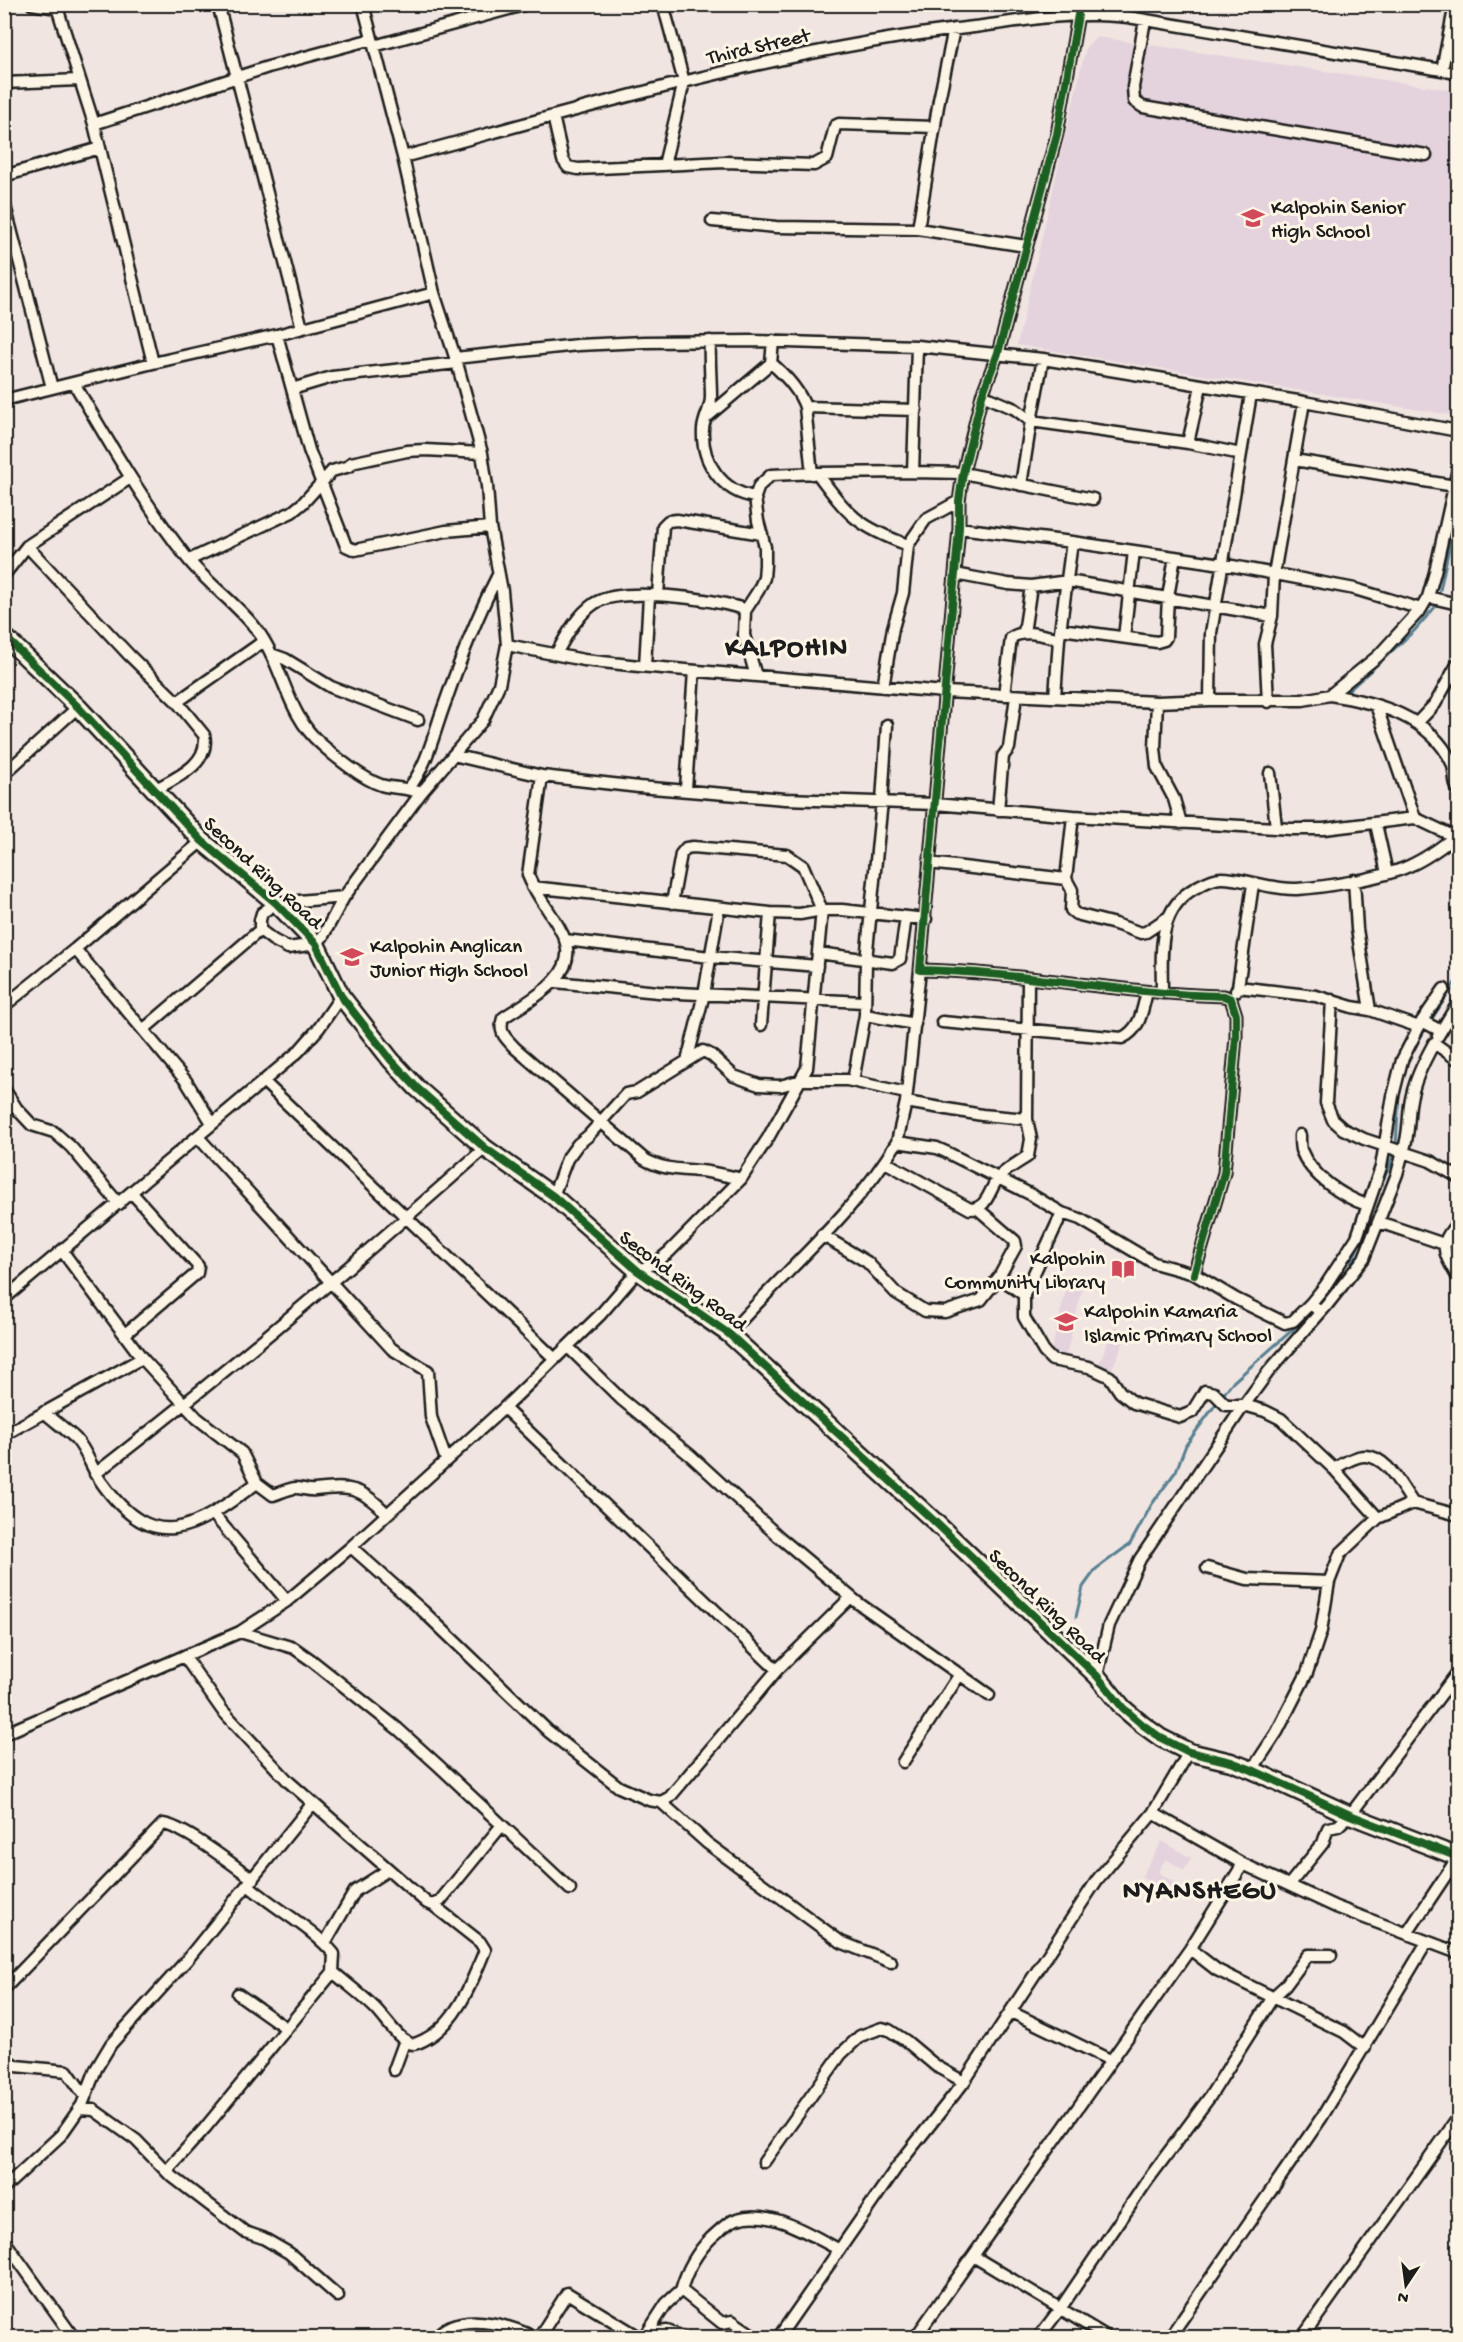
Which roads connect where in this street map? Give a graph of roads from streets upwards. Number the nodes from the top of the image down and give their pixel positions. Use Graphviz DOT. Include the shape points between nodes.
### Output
graph roads {
  1 [pos="32,4"];
  2 [pos="218,4"];
  3 [pos="363,4"];
  4 [pos="527,4"];
  5 [pos="663,4"];
  6 [pos="1129,4"];
  7 [pos="1455,4"];
  8 [pos="56,6"];
  9 [pos="1078,15"];
  10 [pos="1128,17"];
  11 [pos="1145,20"];
  12 [pos="954,29"];
  13 [pos="373,43"];
  14 [pos="1442,70"];
  15 [pos="1458,74"];
  16 [pos="236,78"];
  17 [pos="79,80"];
  18 [pos="684,82"];
  19 [pos="4,83"];
  20 [pos="553,116"];
  21 [pos="94,124"];
  22 [pos="935,127"];
  23 [pos="100,148"];
  24 [pos="1426,155"];
  25 [pos="403,157"];
  26 [pos="664,165"];
  27 [pos="4,176"];
  28 [pos="4,202"];
  29 [pos="712,221"];
  30 [pos="918,229"];
  31 [pos="1026,246"];
  32 [pos="434,293"];
  33 [pos="302,328"];
  34 [pos="277,335"];
  35 [pos="710,341"];
  36 [pos="773,341"];
  37 [pos="917,346"];
  38 [pos="998,353"];
  39 [pos="1043,359"];
  40 [pos="456,360"];
  41 [pos="153,363"];
  42 [pos="771,363"];
  43 [pos="74,383"];
  44 [pos="1201,386"];
  45 [pos="52,388"];
  46 [pos="292,389"];
  47 [pos="1251,394"];
  48 [pos="982,395"];
  49 [pos="4,400"];
  50 [pos="1304,402"];
  51 [pos="804,407"];
  52 [pos="916,410"];
  53 [pos="706,418"];
  54 [pos="1031,421"];
  55 [pos="1458,431"];
  56 [pos="1188,442"];
  57 [pos="482,453"];
  58 [pos="1241,454"];
  59 [pos="1294,460"];
  60 [pos="1458,470"];
  61 [pos="913,472"];
  62 [pos="814,474"];
  63 [pos="963,474"];
  64 [pos="130,478"];
  65 [pos="1021,484"];
  66 [pos="321,485"];
  67 [pos="1455,486"];
  68 [pos="755,497"];
  69 [pos="1093,499"];
  70 [pos="959,501"];
  71 [pos="490,527"];
  72 [pos="959,528"];
  73 [pos="762,534"];
  74 [pos="1072,542"];
  75 [pos="908,545"];
  76 [pos="27,546"];
  77 [pos="1134,551"];
  78 [pos="1175,557"];
  79 [pos="189,560"];
  80 [pos="1222,564"];
  81 [pos="955,574"];
  82 [pos="1274,574"];
  83 [pos="4,575"];
  84 [pos="498,575"];
  85 [pos="1068,581"];
  86 [pos="1031,586"];
  87 [pos="1129,591"];
  88 [pos="653,596"];
  89 [pos="1167,597"];
  90 [pos="1428,597"];
  91 [pos="1458,604"];
  92 [pos="1217,606"];
  93 [pos="1421,609"];
  94 [pos="745,611"];
  95 [pos="1272,616"];
  96 [pos="1024,633"];
  97 [pos="1060,634"];
  98 [pos="4,636"];
  99 [pos="1124,637"];
  100 [pos="264,641"];
  101 [pos="507,645"];
  102 [pos="271,654"];
  103 [pos="556,654"];
  104 [pos="1458,663"];
  105 [pos="645,666"];
  106 [pos="694,671"];
  107 [pos="756,676"];
  108 [pos="883,687"];
  109 [pos="945,692"];
  110 [pos="1004,695"];
  111 [pos="1330,695"];
  112 [pos="1016,696"];
  113 [pos="1055,697"];
  114 [pos="1210,700"];
  115 [pos="177,702"];
  116 [pos="1157,702"];
  117 [pos="1268,702"];
  118 [pos="1376,705"];
  119 [pos="78,707"];
  120 [pos="418,720"];
  121 [pos="1417,723"];
  122 [pos="887,725"];
  123 [pos="453,755"];
  124 [pos="1270,773"];
  125 [pos="4,774"];
  126 [pos="542,776"];
  127 [pos="1457,783"];
  128 [pos="409,788"];
  129 [pos="686,789"];
  130 [pos="154,790"];
  131 [pos="421,793"];
  132 [pos="882,801"];
  133 [pos="935,804"];
  134 [pos="998,810"];
  135 [pos="1073,816"];
  136 [pos="1415,818"];
  137 [pos="1181,823"];
  138 [pos="1376,824"];
  139 [pos="1276,827"];
  140 [pos="1457,836"];
  141 [pos="202,841"];
  142 [pos="929,863"];
  143 [pos="1387,873"];
  144 [pos="1066,879"];
  145 [pos="1354,880"];
  146 [pos="1253,884"];
  147 [pos="532,887"];
  148 [pos="344,897"];
  149 [pos="276,903"];
  150 [pos="672,903"];
  151 [pos="719,908"];
  152 [pos="822,910"];
  153 [pos="770,913"];
  154 [pos="871,913"];
  155 [pos="906,917"];
  156 [pos="1167,918"];
  157 [pos="926,920"];
  158 [pos="260,930"];
  159 [pos="566,940"];
  160 [pos="316,944"];
  161 [pos="75,949"];
  162 [pos="818,953"];
  163 [pos="710,957"];
  164 [pos="866,960"];
  165 [pos="766,962"];
  166 [pos="817,966"];
  167 [pos="920,970"];
  168 [pos="1028,978"];
  169 [pos="555,982"];
  170 [pos="1238,987"];
  171 [pos="1444,989"];
  172 [pos="1147,992"];
  173 [pos="1162,993"];
  174 [pos="704,994"];
  175 [pos="341,996"];
  176 [pos="764,997"];
  177 [pos="814,998"];
  178 [pos="1231,999"];
  179 [pos="1332,1000"];
  180 [pos="864,1002"];
  181 [pos="1458,1003"];
  182 [pos="4,1006"];
  183 [pos="1370,1010"];
  184 [pos="865,1015"];
  185 [pos="942,1022"];
  186 [pos="915,1024"];
  187 [pos="761,1025"];
  188 [pos="1429,1026"];
  189 [pos="1027,1029"];
  190 [pos="143,1030"];
  191 [pos="1434,1043"];
  192 [pos="1458,1060"];
  193 [pos="687,1061"];
  194 [pos="802,1080"];
  195 [pos="263,1081"];
  196 [pos="853,1081"];
  197 [pos="4,1089"];
  198 [pos="906,1097"];
  199 [pos="1027,1119"];
  200 [pos="599,1121"];
  201 [pos="212,1123"];
  202 [pos="1300,1135"];
  203 [pos="198,1137"];
  204 [pos="897,1142"];
  205 [pos="485,1148"];
  206 [pos="1395,1150"];
  207 [pos="885,1162"];
  208 [pos="1457,1172"];
  209 [pos="999,1177"];
  210 [pos="741,1179"];
  211 [pos="132,1193"];
  212 [pos="554,1196"];
  213 [pos="119,1204"];
  214 [pos="1367,1205"];
  215 [pos="978,1209"];
  216 [pos="1062,1213"];
  217 [pos="406,1218"];
  218 [pos="1379,1222"];
  219 [pos="1458,1224"];
  220 [pos="822,1235"];
  221 [pos="1444,1244"];
  222 [pos="63,1252"];
  223 [pos="638,1271"];
  224 [pos="1194,1274"];
  225 [pos="999,1277"];
  226 [pos="1458,1278"];
  227 [pos="330,1283"];
  228 [pos="1024,1295"];
  229 [pos="4,1299"];
  230 [pos="1316,1309"];
  231 [pos="125,1334"];
  232 [pos="729,1334"];
  233 [pos="568,1347"];
  234 [pos="142,1358"];
  235 [pos="555,1359"];
  236 [pos="185,1405"];
  237 [pos="1244,1405"];
  238 [pos="504,1408"];
  239 [pos="44,1412"];
  240 [pos="4,1435"];
  241 [pos="446,1460"];
  242 [pos="1334,1468"];
  243 [pos="95,1474"];
  244 [pos="258,1483"];
  245 [pos="1413,1503"];
  246 [pos="387,1514"];
  247 [pos="214,1515"];
  248 [pos="1458,1515"];
  249 [pos="1378,1518"];
  250 [pos="351,1547"];
  251 [pos="1207,1568"];
  252 [pos="1329,1582"];
  253 [pos="851,1597"];
  254 [pos="287,1601"];
  255 [pos="240,1632"];
  256 [pos="184,1656"];
  257 [pos="777,1670"];
  258 [pos="1458,1672"];
  259 [pos="960,1674"];
  260 [pos="1096,1676"];
  261 [pos="989,1695"];
  262 [pos="4,1734"];
  263 [pos="1188,1752"];
  264 [pos="903,1762"];
  265 [pos="1252,1770"];
  266 [pos="661,1802"];
  267 [pos="313,1803"];
  268 [pos="1153,1813"];
  269 [pos="1350,1815"];
  270 [pos="502,1825"];
  271 [pos="1458,1857"];
  272 [pos="1243,1864"];
  273 [pos="388,1870"];
  274 [pos="251,1882"];
  275 [pos="1288,1885"];
  276 [pos="570,1889"];
  277 [pos="433,1905"];
  278 [pos="1408,1932"];
  279 [pos="1427,1942"];
  280 [pos="325,1943"];
  281 [pos="1190,1949"];
  282 [pos="1458,1953"];
  283 [pos="1331,1955"];
  284 [pos="891,1962"];
  285 [pos="333,1972"];
  286 [pos="4,1989"];
  287 [pos="238,1994"];
  288 [pos="1273,1997"];
  289 [pos="1011,2012"];
  290 [pos="286,2028"];
  291 [pos="405,2040"];
  292 [pos="1365,2048"];
  293 [pos="4,2058"];
  294 [pos="1110,2060"];
  295 [pos="394,2070"];
  296 [pos="964,2082"];
  297 [pos="85,2096"];
  298 [pos="79,2109"];
  299 [pos="1458,2118"];
  300 [pos="764,2163"];
  301 [pos="169,2174"];
  302 [pos="4,2188"];
  303 [pos="4,2240"];
  304 [pos="838,2248"];
  305 [pos="973,2256"];
  306 [pos="681,2290"];
  307 [pos="338,2296"];
  308 [pos="1060,2309"];
  309 [pos="71,2336"];
  310 [pos="644,2336"];
  311 [pos="920,2336"];
  312 [pos="435,2337"];
  313 [pos="686,2337"];
  314 [pos="757,2337"];
  315 [pos="778,2337"];
  316 [pos="1038,2337"];
  317 [pos="1109,2337"];
  318 [pos="1169,2337"];
  319 [pos="1302,2337"];
  1 -- 8 [label="street"];
  2 -- 16 [label="street"];
  3 -- 13 [label="street"];
  4 -- 13 [label="street"];
  5 -- 18 [label="street"];
  6 -- 10 [label="street"];
  7 -- 14 [label="street"];
  8 -- 17 [label="street"];
  9 -- 10 [label="street, Third Street"];
  9 -- 12 [label="street, Third Street"];
  9 -- 31 [label="street" via="1057,134"];
  10 -- 11 [label="street, Third Street"];
  11 -- 14 [label="street, Third Street"];
  11 -- 24 [label="street" via="1133,87 1134,101 1143,108"];
  12 -- 18 [label="street, Third Street" via="870,40"];
  12 -- 22 [label="street"];
  13 -- 16 [label="street"];
  13 -- 25 [label="street"];
  14 -- 15 [label="street, Third Street"];
  16 -- 21 [label="street"];
  16 -- 33 [label="street"];
  17 -- 19 [label="street"];
  17 -- 21 [label="street"];
  18 -- 20 [label="street, Third Street"];
  18 -- 26 [label="street"];
  20 -- 25 [label="street, Third Street"];
  20 -- 26 [label="street" via="568,167"];
  21 -- 23 [label="street"];
  22 -- 26 [label="street" via="839,124 835,126 827,158 814,165"];
  22 -- 30 [label="street"];
  23 -- 27 [label="street"];
  23 -- 41 [label="street"];
  25 -- 32 [label="street"];
  28 -- 45 [label="street"];
  29 -- 30 [label="street" via="776,227"];
  30 -- 31 [label="street"];
  31 -- 38 [label="street"];
  32 -- 33 [label="street"];
  32 -- 40 [label="street"];
  33 -- 34 [label="street"];
  34 -- 41 [label="street"];
  34 -- 46 [label="street"];
  35 -- 36 [label="street"];
  35 -- 40 [label="street" via="578,345"];
  35 -- 53 [label="street" via="711,400"];
  36 -- 37 [label="street"];
  36 -- 42 [label="street"];
  37 -- 38 [label="street"];
  37 -- 52 [label="street"];
  38 -- 39 [label="street"];
  38 -- 48 [label="street"];
  39 -- 44 [label="street"];
  39 -- 54 [label="street"];
  40 -- 46 [label="street" via="332,377"];
  40 -- 57 [label="street"];
  41 -- 43 [label="street"];
  42 -- 51 [label="street" via="794,387"];
  42 -- 53 [label="street"];
  43 -- 45 [label="street"];
  43 -- 64 [label="street"];
  44 -- 47 [label="street"];
  44 -- 56 [label="street"];
  45 -- 49 [label="street"];
  46 -- 66 [label="street"];
  47 -- 50 [label="street"];
  47 -- 58 [label="street"];
  48 -- 54 [label="street" via="1015,409"];
  48 -- 63 [label="street"];
  50 -- 55 [label="street"];
  50 -- 59 [label="street"];
  51 -- 52 [label="street"];
  51 -- 62 [label="street"];
  52 -- 61 [label="street"];
  53 -- 68 [label="street" via="703,429 709,464 720,480 744,495"];
  54 -- 56 [label="street"];
  54 -- 65 [label="street"];
  56 -- 58 [label="street"];
  57 -- 66 [label="street" via="398,453 351,463 332,471"];
  57 -- 71 [label="street"];
  58 -- 80 [label="street"];
  59 -- 67 [label="street"];
  59 -- 82 [label="street"];
  60 -- 67 [label="street"];
  61 -- 62 [label="street"];
  61 -- 63 [label="street"];
  62 -- 68 [label="street" via="771,476 759,486"];
  62 -- 75 [label="street" via="851,516 875,532"];
  63 -- 65 [label="street"];
  63 -- 70 [label="street"];
  64 -- 76 [label="street"];
  64 -- 79 [label="street"];
  65 -- 69 [label="street"];
  66 -- 71 [label="street" via="350,549"];
  66 -- 79 [label="street" via="292,512"];
  67 -- 90 [label="street"];
  68 -- 73 [label="street"];
  70 -- 72 [label="street"];
  70 -- 75 [label="street" via="926,519"];
  71 -- 84 [label="street"];
  72 -- 74 [label="street"];
  72 -- 81 [label="street"];
  73 -- 88 [label="street" via="668,521 663,526"];
  73 -- 94 [label="street" via="764,578"];
  74 -- 77 [label="street"];
  74 -- 85 [label="street"];
  75 -- 108 [label="street" via="903,593"];
  76 -- 83 [label="street"];
  76 -- 115 [label="street"];
  77 -- 78 [label="street"];
  77 -- 87 [label="street"];
  78 -- 80 [label="street"];
  78 -- 89 [label="street"];
  79 -- 100 [label="street"];
  80 -- 82 [label="street"];
  80 -- 92 [label="street"];
  81 -- 86 [label="street"];
  81 -- 109 [label="street"];
  82 -- 93 [label="street" via="1355,589"];
  82 -- 95 [label="street"];
  84 -- 101 [label="street"];
  84 -- 128 [label="street" via="430,748"];
  85 -- 86 [label="street"];
  85 -- 87 [label="street"];
  85 -- 97 [label="street"];
  86 -- 96 [label="street"];
  87 -- 89 [label="street"];
  87 -- 99 [label="street"];
  88 -- 94 [label="street" via="713,602"];
  88 -- 103 [label="street" via="613,596 594,604 569,631"];
  88 -- 105 [label="street"];
  89 -- 92 [label="street"];
  89 -- 99 [label="street" via="1164,640"];
  90 -- 91 [label="street"];
  90 -- 93 [label="street"];
  92 -- 95 [label="street"];
  92 -- 114 [label="street" via="1210,644"];
  93 -- 111 [label="street" via="1378,656"];
  94 -- 107 [label="street" via="744,635"];
  95 -- 117 [label="street" via="1265,644"];
  96 -- 97 [label="street"];
  96 -- 110 [label="street" via="1011,638"];
  97 -- 99 [label="street"];
  97 -- 113 [label="street"];
  98 -- 119 [label="street, Second Ring Road"];
  100 -- 102 [label="street"];
  100 -- 115 [label="street"];
  101 -- 103 [label="street"];
  101 -- 123 [label="street" via="500,685 483,720"];
  102 -- 120 [label="street" via="331,687"];
  102 -- 128 [label="street" via="298,718 321,744 380,785"];
  103 -- 105 [label="street"];
  104 -- 121 [label="street" via="1436,704"];
  105 -- 106 [label="street"];
  106 -- 107 [label="street"];
  106 -- 129 [label="street"];
  107 -- 108 [label="street"];
  108 -- 109 [label="street"];
  109 -- 110 [label="street"];
  109 -- 133 [label="street"];
  110 -- 112 [label="street"];
  111 -- 117 [label="street"];
  111 -- 118 [label="street"];
  112 -- 113 [label="street"];
  112 -- 134 [label="street" via="1009,748 1003,756"];
  113 -- 116 [label="street"];
  114 -- 116 [label="street"];
  114 -- 117 [label="street"];
  115 -- 130 [label="street" via="206,741 203,752 186,772"];
  116 -- 137 [label="street" via="1157,767 1174,799"];
  118 -- 121 [label="street"];
  118 -- 136 [label="street"];
  119 -- 125 [label="street"];
  119 -- 130 [label="street, Second Ring Road"];
  121 -- 127 [label="street" via="1447,754 1454,765"];
  122 -- 132 [label="street"];
  123 -- 126 [label="street"];
  123 -- 131 [label="street"];
  124 -- 139 [label="street"];
  126 -- 129 [label="street"];
  126 -- 147 [label="street" via="528,875"];
  128 -- 131 [label="street"];
  129 -- 132 [label="street" via="785,799"];
  130 -- 141 [label="street, Second Ring Road"];
  131 -- 148 [label="street"];
  132 -- 133 [label="street"];
  132 -- 154 [label="street"];
  133 -- 134 [label="street"];
  133 -- 142 [label="street"];
  134 -- 135 [label="street"];
  135 -- 137 [label="street"];
  135 -- 144 [label="street"];
  136 -- 138 [label="street"];
  136 -- 140 [label="street"];
  137 -- 139 [label="street"];
  138 -- 139 [label="street" via="1324,829"];
  138 -- 143 [label="street"];
  140 -- 143 [label="street" via="1427,857"];
  141 -- 149 [label="street, Second Ring Road"];
  141 -- 161 [label="street"];
  142 -- 144 [label="street"];
  142 -- 157 [label="street"];
  143 -- 145 [label="street"];
  144 -- 156 [label="street" via="1072,890 1071,910 1076,914 1141,933"];
  145 -- 146 [label="street" via="1295,889"];
  145 -- 183 [label="street" via="1357,929"];
  146 -- 156 [label="street" via="1219,877 1205,882 1174,904"];
  146 -- 170 [label="street"];
  147 -- 150 [label="street"];
  147 -- 159 [label="street"];
  148 -- 149 [label="street"];
  148 -- 160 [label="street" via="329,929"];
  149 -- 158 [label="street" via="262,912"];
  149 -- 160 [label="street, Second Ring Road"];
  150 -- 151 [label="street"];
  150 -- 152 [label="street" via="681,854 693,847 787,855 803,866"];
  151 -- 153 [label="street"];
  151 -- 163 [label="street"];
  152 -- 153 [label="street"];
  152 -- 154 [label="street"];
  152 -- 162 [label="street"];
  153 -- 165 [label="street"];
  154 -- 155 [label="street"];
  154 -- 164 [label="street"];
  155 -- 157 [label="street"];
  155 -- 164 [label="street" via="900,959 893,963"];
  156 -- 173 [label="street"];
  157 -- 167 [label="street"];
  158 -- 160 [label="street" via="288,948"];
  158 -- 190 [label="street"];
  159 -- 163 [label="street"];
  159 -- 169 [label="street" via="566,966"];
  160 -- 175 [label="street, Second Ring Road"];
  161 -- 182 [label="street"];
  161 -- 190 [label="street"];
  162 -- 164 [label="street"];
  162 -- 166 [label="street"];
  163 -- 165 [label="street"];
  163 -- 174 [label="street"];
  164 -- 180 [label="street"];
  165 -- 166 [label="street"];
  165 -- 176 [label="street"];
  166 -- 177 [label="street"];
  167 -- 168 [label="street"];
  167 -- 186 [label="street"];
  168 -- 172 [label="street"];
  168 -- 189 [label="street"];
  169 -- 174 [label="street"];
  169 -- 200 [label="street" via="503,1018 501,1033"];
  170 -- 178 [label="street"];
  170 -- 179 [label="street"];
  171 -- 188 [label="street"];
  172 -- 173 [label="street"];
  172 -- 189 [label="street" via="1138,1026 1122,1038"];
  173 -- 178 [label="street"];
  174 -- 176 [label="street"];
  174 -- 193 [label="street"];
  175 -- 195 [label="street" via="298,1052"];
  175 -- 205 [label="street, Second Ring Road" via="417,1088"];
  176 -- 177 [label="street"];
  176 -- 187 [label="street"];
  177 -- 180 [label="street"];
  177 -- 194 [label="street" via="810,1053"];
  178 -- 224 [label="street" via="1236,1037 1224,1173"];
  179 -- 183 [label="street"];
  179 -- 206 [label="street" via="1326,1103 1333,1120 1343,1129"];
  180 -- 184 [label="street"];
  181 -- 188 [label="street"];
  183 -- 188 [label="street"];
  184 -- 186 [label="street"];
  184 -- 196 [label="street"];
  185 -- 189 [label="street"];
  186 -- 198 [label="street"];
  188 -- 191 [label="street"];
  188 -- 206 [label="street" via="1402,1060 1393,1096"];
  189 -- 199 [label="street"];
  190 -- 201 [label="street" via="186,1081"];
  191 -- 192 [label="street"];
  191 -- 206 [label="street" via="1415,1082 1409,1130"];
  193 -- 194 [label="street" via="703,1051 734,1076 759,1084 780,1086"];
  193 -- 200 [label="street" via="637,1092 626,1094"];
  194 -- 196 [label="street"];
  194 -- 210 [label="street"];
  195 -- 201 [label="street"];
  195 -- 217 [label="street"];
  196 -- 198 [label="street"];
  197 -- 213 [label="street" via="32,1125 54,1132 71,1147"];
  198 -- 199 [label="street" via="982,1115"];
  198 -- 204 [label="street"];
  199 -- 209 [label="street" via="1031,1139 1028,1156"];
  200 -- 210 [label="street" via="653,1165"];
  200 -- 212 [label="street" via="567,1159"];
  201 -- 203 [label="street"];
  202 -- 214 [label="street" via="1301,1150 1330,1186"];
  203 -- 211 [label="street"];
  203 -- 227 [label="street"];
  204 -- 207 [label="street"];
  204 -- 209 [label="street" via="937,1148"];
  205 -- 212 [label="street, Second Ring Road"];
  205 -- 217 [label="street"];
  206 -- 208 [label="street"];
  206 -- 214 [label="street" via="1381,1167"];
  206 -- 218 [label="street"];
  207 -- 215 [label="street" via="970,1209"];
  207 -- 220 [label="street"];
  209 -- 215 [label="street"];
  209 -- 216 [label="street"];
  210 -- 223 [label="street" via="669,1252"];
  211 -- 213 [label="street"];
  211 -- 231 [label="street" via="199,1269"];
  212 -- 223 [label="street, Second Ring Road"];
  213 -- 222 [label="street"];
  214 -- 230 [label="street" via="1357,1237"];
  215 -- 225 [label="street" via="1016,1246"];
  216 -- 224 [label="street" via="1080,1219 1154,1263"];
  216 -- 228 [label="street"];
  217 -- 227 [label="street"];
  217 -- 235 [label="street"];
  218 -- 221 [label="street"];
  218 -- 230 [label="street" via="1364,1258"];
  219 -- 221 [label="street"];
  220 -- 225 [label="street" via="867,1262 896,1293 925,1311 945,1312 981,1300"];
  220 -- 232 [label="street"];
  221 -- 226 [label="street"];
  222 -- 229 [label="street"];
  222 -- 231 [label="street"];
  223 -- 232 [label="street, Second Ring Road"];
  223 -- 233 [label="street"];
  224 -- 230 [label="street" via="1285,1323"];
  225 -- 228 [label="street"];
  227 -- 236 [label="street"];
  227 -- 241 [label="street" via="392,1349 428,1371 431,1417"];
  228 -- 237 [label="street" via="1024,1317 1044,1353 1052,1360 1089,1367 1110,1377 1134,1403 1180,1417 1192,1412 1205,1391 1214,1392 1226,1405"];
  230 -- 237 [label="street"];
  231 -- 234 [label="street"];
  232 -- 260 [label="street, Second Ring Road" via="933,1520"];
  233 -- 235 [label="street"];
  233 -- 253 [label="street" via="621,1399"];
  234 -- 236 [label="street"];
  234 -- 239 [label="street"];
  235 -- 238 [label="street"];
  236 -- 243 [label="street"];
  236 -- 244 [label="street" via="242,1453"];
  237 -- 242 [label="street" via="1281,1419"];
  237 -- 260 [label="street" via="1140,1559 1109,1625"];
  238 -- 241 [label="street"];
  238 -- 257 [label="street"];
  239 -- 240 [label="street"];
  239 -- 243 [label="street" via="78,1441"];
  241 -- 246 [label="street"];
  242 -- 245 [label="street" via="1362,1455 1374,1457 1386,1465"];
  242 -- 249 [label="street"];
  243 -- 247 [label="street" via="130,1516 144,1524 178,1529"];
  244 -- 246 [label="street" via="273,1495 295,1488 312,1491 337,1486 355,1490 369,1496"];
  244 -- 247 [label="street"];
  245 -- 248 [label="street"];
  245 -- 249 [label="street"];
  246 -- 250 [label="street"];
  247 -- 254 [label="street"];
  249 -- 252 [label="street" via="1340,1554"];
  250 -- 254 [label="street"];
  250 -- 266 [label="street" via="548,1731 619,1787"];
  251 -- 252 [label="street" via="1247,1579"];
  252 -- 265 [label="street" via="1321,1631 1307,1673 1277,1732"];
  253 -- 257 [label="street"];
  253 -- 259 [label="street"];
  254 -- 255 [label="street"];
  255 -- 256 [label="street"];
  255 -- 270 [label="street" via="303,1654 398,1730"];
  256 -- 262 [label="street"];
  256 -- 267 [label="street" via="222,1710"];
  257 -- 266 [label="street" via="670,1797"];
  258 -- 269 [label="street"];
  259 -- 261 [label="street"];
  259 -- 264 [label="street"];
  260 -- 263 [label="street, Second Ring Road" via="1143,1725"];
  263 -- 265 [label="street, Second Ring Road"];
  263 -- 268 [label="street"];
  265 -- 269 [label="street, Second Ring Road"];
  266 -- 284 [label="street" via="708,1843 841,1942"];
  267 -- 273 [label="street"];
  267 -- 274 [label="street"];
  268 -- 272 [label="street"];
  268 -- 289 [label="street" via="1097,1880"];
  269 -- 271 [label="street, Second Ring Road"];
  269 -- 275 [label="street" via="1338,1826 1328,1828 1323,1843"];
  270 -- 276 [label="street"];
  270 -- 277 [label="street"];
  271 -- 278 [label="street"];
  272 -- 275 [label="street"];
  272 -- 281 [label="street"];
  273 -- 277 [label="street"];
  273 -- 280 [label="street" via="355,1891"];
  274 -- 280 [label="street" via="267,1902"];
  274 -- 286 [label="street" via="197,1841 163,1824"];
  274 -- 297 [label="street" via="111,2044"];
  275 -- 278 [label="street"];
  277 -- 291 [label="street" via="485,1950 460,2005 438,2031 416,2044"];
  278 -- 279 [label="street"];
  279 -- 282 [label="street"];
  279 -- 292 [label="street"];
  280 -- 285 [label="street" via="334,1954"];
  281 -- 288 [label="street" via="1217,1970"];
  281 -- 294 [label="street"];
  283 -- 288 [label="street" via="1308,1955"];
  285 -- 290 [label="street"];
  285 -- 291 [label="street" via="376,2008"];
  287 -- 290 [label="street"];
  288 -- 292 [label="street" via="1344,2032"];
  288 -- 308 [label="street" via="1209,2098 1146,2181"];
  289 -- 294 [label="street"];
  289 -- 296 [label="street"];
  290 -- 301 [label="street" via="171,2166"];
  291 -- 295 [label="street"];
  292 -- 318 [label="street" via="1322,2117"];
  293 -- 297 [label="street" via="16,2066 67,2071"];
  294 -- 305 [label="street"];
  296 -- 300 [label="street" via="889,2030 882,2028 860,2036 841,2054"];
  296 -- 304 [label="street"];
  297 -- 298 [label="street"];
  298 -- 301 [label="street" via="94,2110 136,2140"];
  298 -- 302 [label="street" via="61,2135"];
  299 -- 319 [label="street"];
  301 -- 307 [label="street" via="245,2232 289,2253"];
  303 -- 309 [label="street"];
  304 -- 306 [label="street" via="769,2218 736,2219 697,2253"];
  304 -- 315 [label="street"];
  305 -- 308 [label="street"];
  305 -- 311 [label="street"];
  306 -- 310 [label="street"];
  306 -- 314 [label="street" via="722,2323 732,2321"];
  308 -- 316 [label="street"];
  308 -- 317 [label="street"];
  310 -- 312 [label="street" via="567,2293 541,2334 534,2337 502,2324 471,2322 451,2326"];
  310 -- 313 [label="street" via="667,2331"];
}
